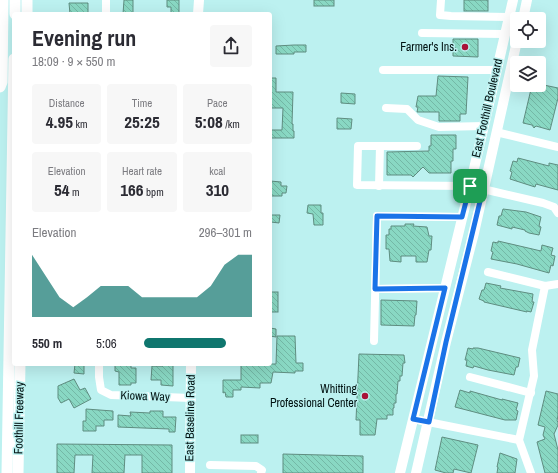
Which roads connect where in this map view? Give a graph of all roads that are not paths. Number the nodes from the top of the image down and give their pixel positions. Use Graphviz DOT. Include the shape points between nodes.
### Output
graph roads {
  1 [pos="3,0"];
  2 [pos="15,0"];
  3 [pos="28,0"];
  4 [pos="106,0"];
  5 [pos="199,0"];
  6 [pos="441,0"];
  7 [pos="513,0"];
  8 [pos="527,0"];
  9 [pos="15,12"];
  10 [pos="27,12"];
  11 [pos="106,12"];
  12 [pos="198,12"];
  13 [pos="524,12"];
  14 [pos="508,17"];
  15 [pos="422,33"];
  16 [pos="504,34"];
  17 [pos="515,48"];
  18 [pos="383,70"];
  19 [pos="496,70"];
  20 [pos="0,87"];
  21 [pos="386,108"];
  22 [pos="484,126"];
  23 [pos="496,132"];
  24 [pos="380,146"];
  25 [pos="417,146"];
  26 [pos="558,147"];
  27 [pos="12,162"];
  28 [pos="379,186"];
  29 [pos="470,186"];
  30 [pos="483,189"];
  31 [pos="558,213"];
  32 [pos="462,217"];
  33 [pos="488,272"];
  34 [pos="558,284"];
  35 [pos="545,286"];
  36 [pos="445,288"];
  37 [pos="375,289"];
  38 [pos="374,341"];
  39 [pos="20,366"];
  40 [pos="99,366"];
  41 [pos="191,366"];
  42 [pos="470,377"];
  43 [pos="531,393"];
  44 [pos="191,398"];
  45 [pos="413,419"];
  46 [pos="429,422"];
  47 [pos="519,440"];
  48 [pos="210,465"];
  49 [pos="6,473"];
  50 [pos="18,473"];
  51 [pos="190,473"];
  52 [pos="261,473"];
  53 [pos="400,473"];
  54 [pos="416,473"];
  55 [pos="531,473"];
  1 -- 20 [label="highway"];
  2 -- 9 [label="highway"];
  3 -- 10 [label="highway"];
  4 -- 11 [label="street"];
  5 -- 12 [label="main road"];
  6 -- 14 [label="street" via="440,15"];
  7 -- 14 [label="main road, East Foothill Boulevard"];
  8 -- 13 [label="main road"];
  14 -- 16 [label="main road, East Foothill Boulevard"];
  15 -- 16 [label="street"];
  16 -- 19 [label="main road, East Foothill Boulevard"];
  17 -- 23 [label="main road, East Foothill Boulevard"];
  18 -- 19 [label="street"];
  19 -- 22 [label="main road, East Foothill Boulevard"];
  21 -- 22 [label="street" via="407,108 418,120 439,127"];
  22 -- 29 [label="main road, East Foothill Boulevard"];
  23 -- 26 [label="street"];
  23 -- 30 [label="main road, East Foothill Boulevard"];
  24 -- 25 [label="street"];
  24 -- 28 [label="street"];
  24 -- 28 [label="street" via="358,146 357,185"];
  27 -- 49 [label="highway"];
  28 -- 29 [label="street"];
  29 -- 30 [label="street"];
  29 -- 32 [label="main road, East Foothill Boulevard"];
  30 -- 31 [label="street" via="543,203 554,207"];
  30 -- 46 [label="main road, East Foothill Boulevard"];
  32 -- 36 [label="main road, East Foothill Boulevard"];
  32 -- 37 [label="street" via="377,216"];
  33 -- 35 [label="street"];
  34 -- 35 [label="street"];
  35 -- 43 [label="street" via="532,350 534,376"];
  36 -- 37 [label="street"];
  36 -- 45 [label="main road, East Foothill Boulevard"];
  37 -- 38 [label="street"];
  39 -- 50 [label="highway, Foothill Freeway"];
  40 -- 44 [label="street, Kiowa Way" via="102,390 111,395"];
  41 -- 44 [label="main road, East Baseline Road"];
  42 -- 43 [label="street"];
  43 -- 47 [label="street"];
  44 -- 51 [label="main road, East Baseline Road"];
  45 -- 46 [label="street"];
  45 -- 53 [label="main road, East Foothill Boulevard"];
  46 -- 47 [label="street"];
  46 -- 54 [label="main road, East Foothill Boulevard"];
  47 -- 55 [label="street"];
  48 -- 52 [label="street" via="256,466 262,470"];
}
